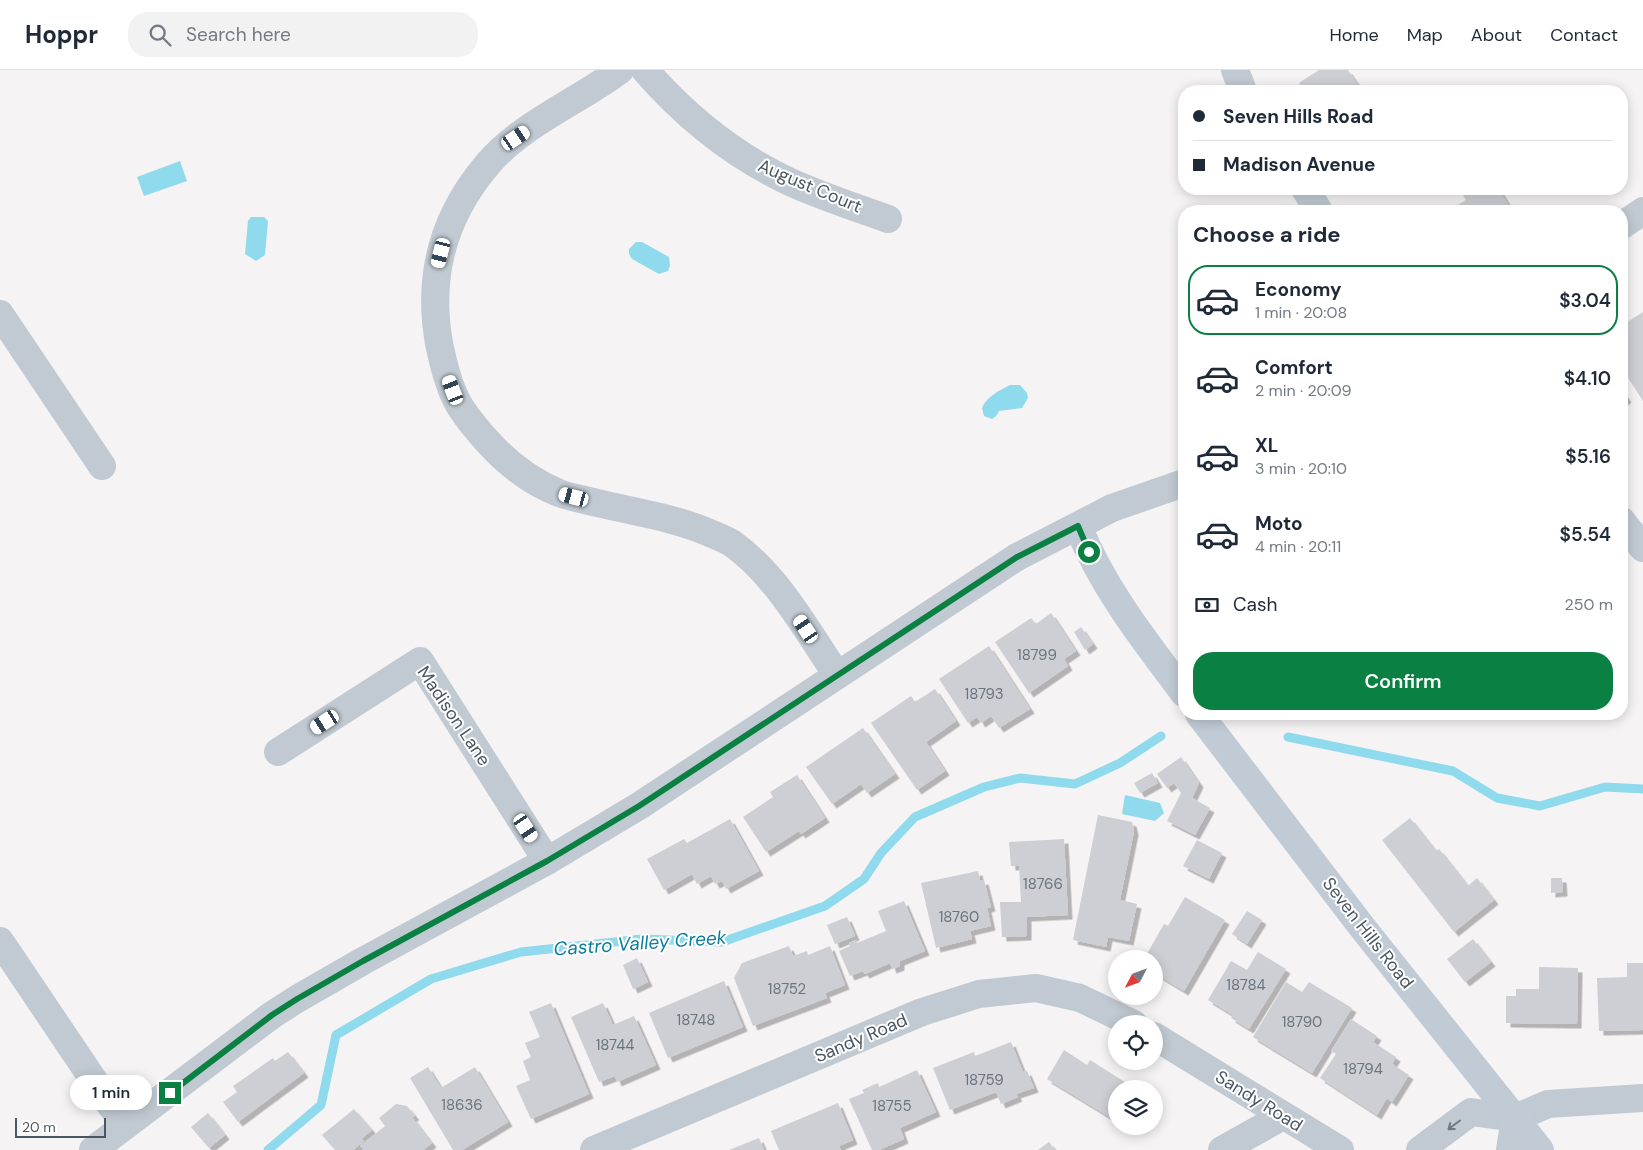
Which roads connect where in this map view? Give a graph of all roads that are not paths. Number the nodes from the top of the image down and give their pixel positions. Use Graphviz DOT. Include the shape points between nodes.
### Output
graph roads {
  1 [pos="620,70"];
  2 [pos="644,70"];
  3 [pos="1234,70"];
  4 [pos="1240,85"];
  5 [pos="1643,211"];
  6 [pos="888,219"];
  7 [pos="1628,221"];
  8 [pos="0,314"];
  9 [pos="102,466"];
  10 [pos="1178,486"];
  11 [pos="1078,526"];
  12 [pos="1628,529"];
  13 [pos="1643,548"];
  14 [pos="836,675"];
  15 [pos="1178,685"];
  16 [pos="1204,720"];
  17 [pos="278,752"];
  18 [pos="547,861"];
  19 [pos="0,941"];
  20 [pos="1115,1015"];
  21 [pos="1163,1042"];
  22 [pos="1643,1098"];
  23 [pos="1283,1116"];
  24 [pos="1515,1118"];
  25 [pos="126,1125"];
  26 [pos="93,1150"];
  27 [pos="594,1150"];
  28 [pos="1222,1150"];
  29 [pos="1340,1150"];
  30 [pos="1420,1150"];
  31 [pos="1510,1150"];
  32 [pos="1540,1150"];
  1 -- 14 [label="street" via="516,138 488,162 467,190 452,218 438,263 436,324 443,364 458,403 478,431 502,457 530,478 559,493 697,528 738,548 759,566 785,598"];
  2 -- 6 [label="street, August Court" via="687,115 748,160 789,181"];
  3 -- 4 [label="street"];
  5 -- 7 [label="street"];
  8 -- 9 [label="street"];
  10 -- 11 [label="street" via="1112,508"];
  11 -- 14 [label="street" via="1017,557"];
  11 -- 15 [label="street" via="1110,592"];
  12 -- 13 [label="street"];
  14 -- 18 [label="street" via="639,806"];
  16 -- 24 [label="street, Seven Hills Road" via="1362,928"];
  17 -- 18 [label="street, Madison Lane" via="420,661"];
  18 -- 25 [label="street" via="297,999"];
  19 -- 25 [label="street"];
  20 -- 27 [label="street, Sandy Road" via="1080,998 1036,988 979,994 922,1012"];
  21 -- 23 [label="street, Sandy Road"];
  22 -- 24 [label="street" via="1548,1104"];
  23 -- 28 [label="street"];
  23 -- 29 [label="street, Sandy Road"];
  24 -- 30 [label="street, one-way" via="1471,1112"];
  24 -- 31 [label="street"];
  24 -- 32 [label="street, Seven Hills Road"];
  25 -- 26 [label="street"];
}
